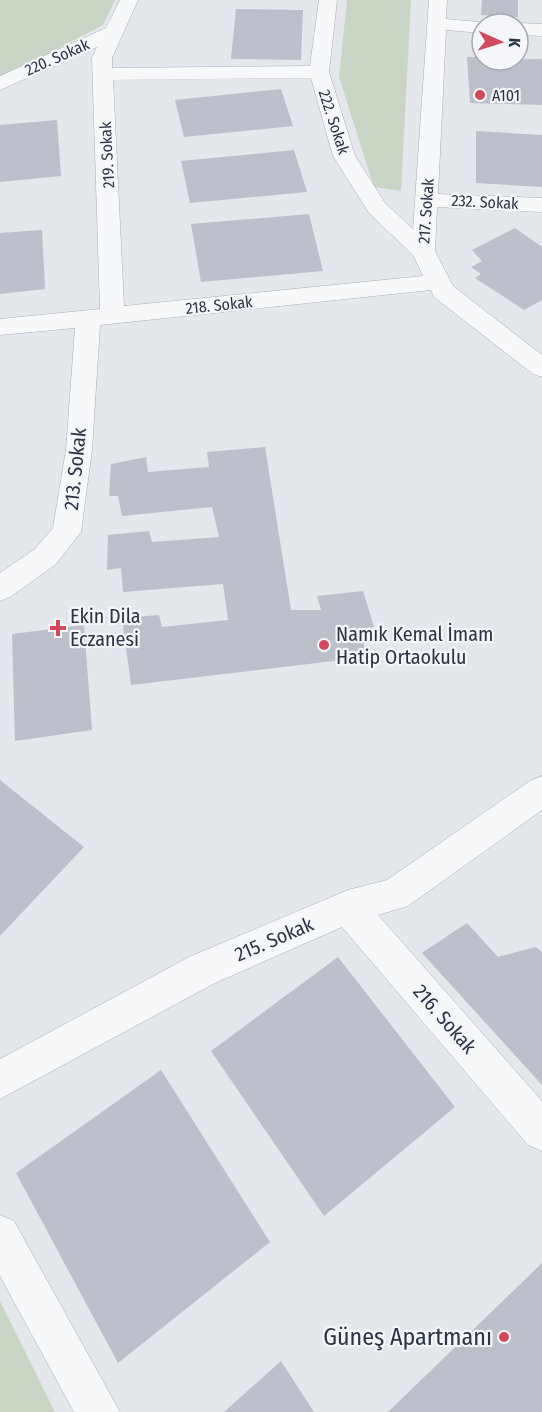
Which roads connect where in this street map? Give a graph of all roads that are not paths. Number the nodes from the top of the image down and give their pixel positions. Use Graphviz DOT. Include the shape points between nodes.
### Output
graph roads {
  1 [pos="129,0"];
  2 [pos="328,0"];
  3 [pos="438,0"];
  4 [pos="437,24"];
  5 [pos="470,26"];
  6 [pos="114,32"];
  7 [pos="319,72"];
  8 [pos="103,74"];
  9 [pos="0,84"];
  10 [pos="428,200"];
  11 [pos="542,205"];
  12 [pos="423,251"];
  13 [pos="437,282"];
  14 [pos="100,316"];
  15 [pos="0,327"];
  16 [pos="542,368"];
  17 [pos="0,589"];
  18 [pos="542,791"];
  19 [pos="348,907"];
  20 [pos="0,1080"];
  21 [pos="542,1131"];
  22 [pos="0,1235"];
  23 [pos="98,1412"];
  1 -- 6 [label="street, 219. Sokak"];
  2 -- 7 [label="street, 222. Sokak"];
  3 -- 4 [label="street, 217. Sokak"];
  4 -- 5 [label="street"];
  4 -- 10 [label="street, 217. Sokak"];
  6 -- 8 [label="street, 219. Sokak" via="102,58"];
  6 -- 9 [label="street, 220. Sokak"];
  7 -- 8 [label="street"];
  7 -- 12 [label="street, 222. Sokak" via="344,156 378,208"];
  8 -- 14 [label="street, 219. Sokak"];
  10 -- 11 [label="street, 232. Sokak"];
  10 -- 12 [label="street, 217. Sokak"];
  12 -- 13 [label="street, 217. Sokak"];
  13 -- 14 [label="street, 218. Sokak"];
  13 -- 16 [label="street, 217. Sokak" via="442,291"];
  14 -- 15 [label="street, 218. Sokak"];
  14 -- 17 [label="street, 213. Sokak" via="67,532 45,556"];
  18 -- 19 [label="street, 215. Sokak" via="396,894"];
  19 -- 20 [label="street, 215. Sokak" via="202,970"];
  19 -- 21 [label="street, 216. Sokak"];
  22 -- 23 [label="street"];
}
